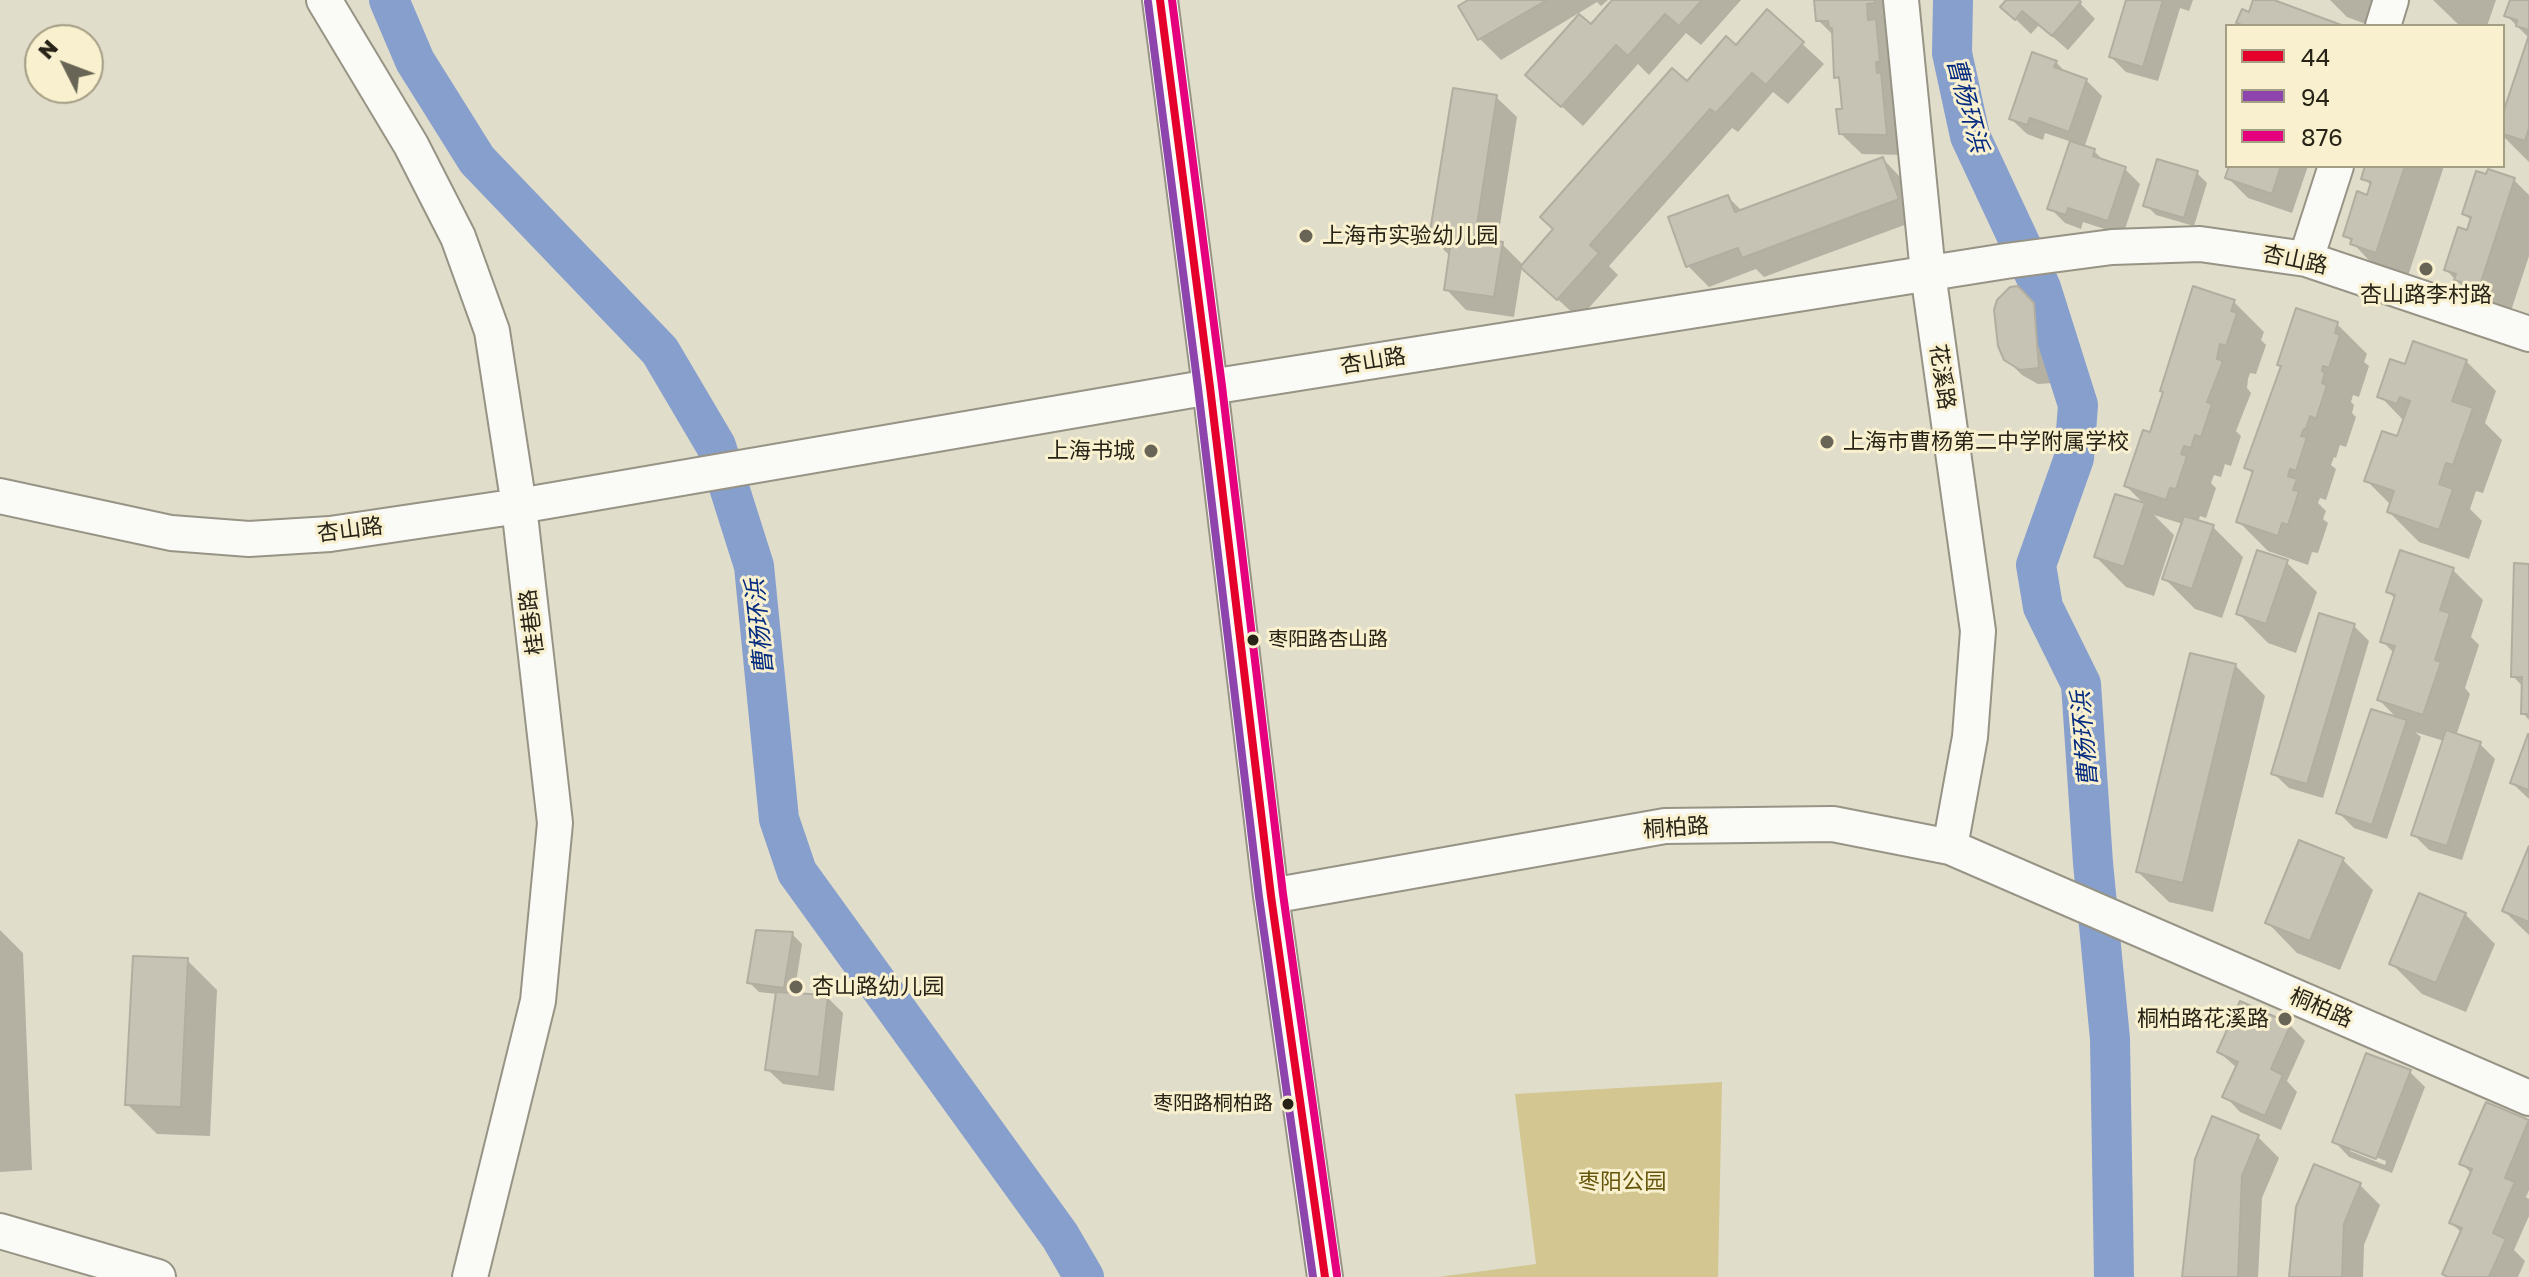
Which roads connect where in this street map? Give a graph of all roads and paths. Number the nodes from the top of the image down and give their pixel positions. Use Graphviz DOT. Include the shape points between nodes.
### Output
graph roads {
  1 [pos="324,0"];
  2 [pos="1160,0"];
  3 [pos="1901,0"];
  4 [pos="2391,0"];
  5 [pos="2384,24"];
  6 [pos="2335,168"];
  7 [pos="2306,259"];
  8 [pos="1928,273"];
  9 [pos="2529,334"];
  10 [pos="1210,387"];
  11 [pos="0,496"];
  12 [pos="519,506"];
  13 [pos="1950,847"];
  14 [pos="1271,896"];
  15 [pos="2529,1098"];
  16 [pos="0,1231"];
  17 [pos="158,1277"];
  18 [pos="470,1277"];
  19 [pos="1325,1277"];
  1 -- 12 [label="street, 桂巷路" via="411,145 458,237 492,331"];
  2 -- 10 [label="street"];
  3 -- 8 [label="street, 花溪路"];
  4 -- 5 [label="street"];
  6 -- 7 [label="street"];
  7 -- 8 [label="street, 杏山路" via="2200,244 2112,247"];
  7 -- 9 [label="street, 杏山路"];
  8 -- 10 [label="street, 杏山路"];
  8 -- 13 [label="street, 花溪路" via="1978,631 1970,737"];
  10 -- 12 [label="street, 杏山路"];
  10 -- 14 [label="street"];
  11 -- 12 [label="street, 杏山路" via="171,533 249,539 330,534"];
  12 -- 18 [label="street, 桂巷路" via="555,823 538,1001"];
  13 -- 14 [label="street, 桐柏路" via="1833,824 1665,826"];
  13 -- 15 [label="street, 桐柏路"];
  14 -- 19 [label="street"];
  16 -- 17 [label="street"];
}
